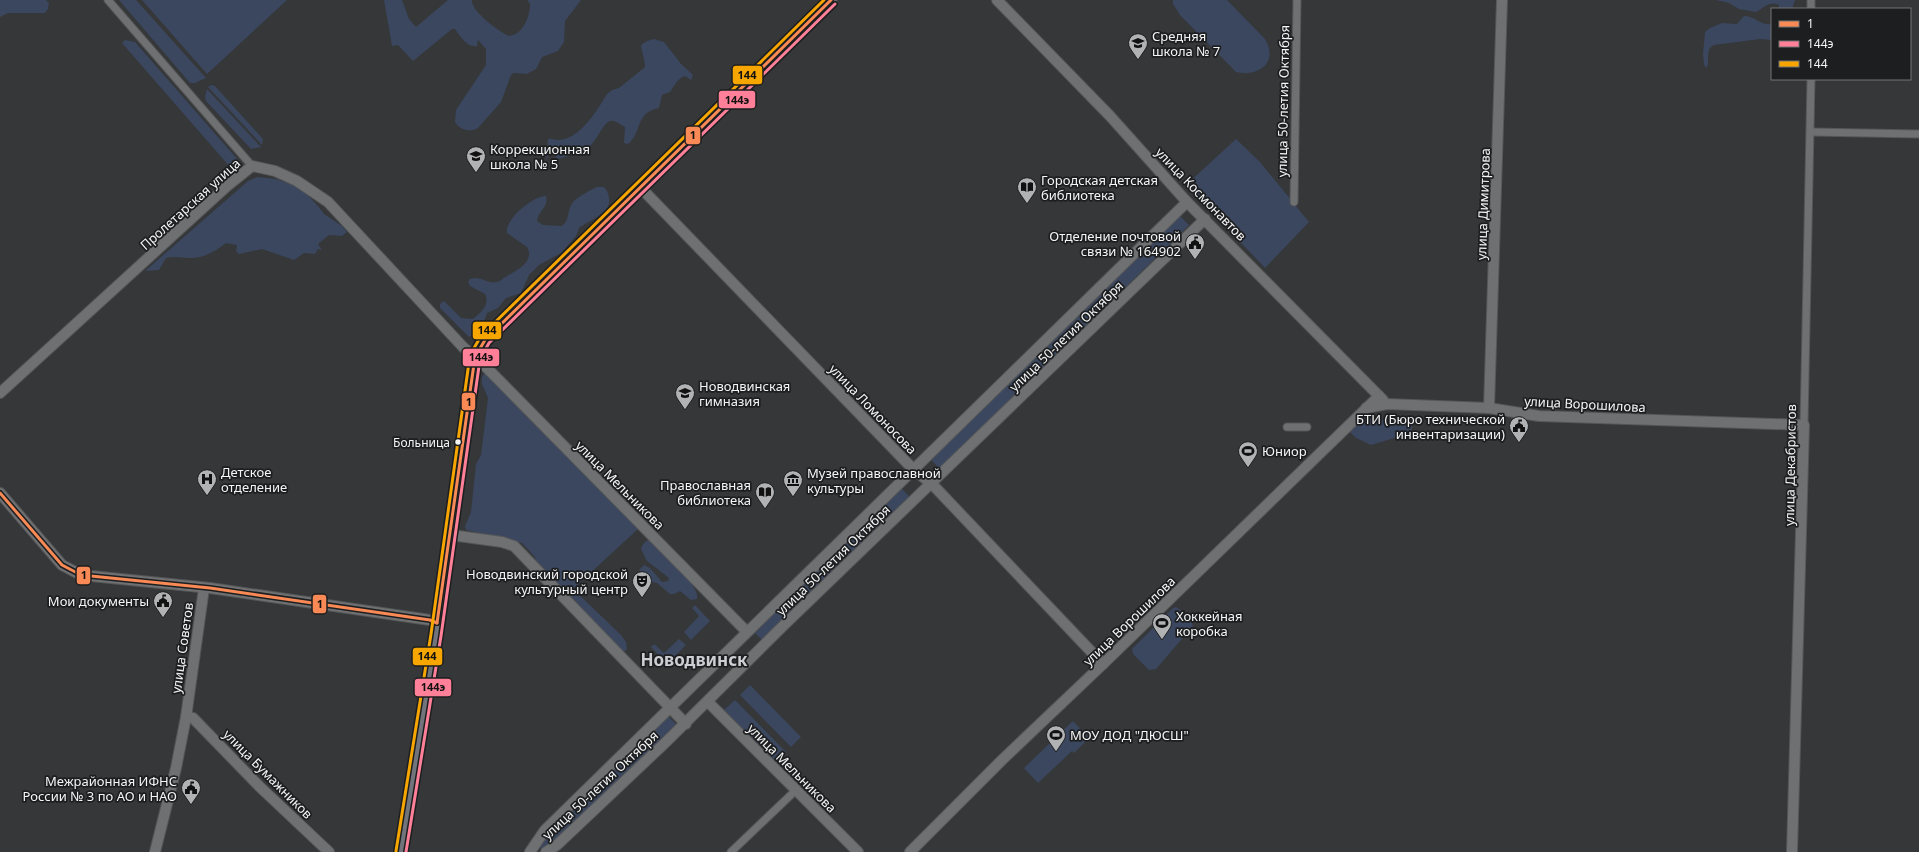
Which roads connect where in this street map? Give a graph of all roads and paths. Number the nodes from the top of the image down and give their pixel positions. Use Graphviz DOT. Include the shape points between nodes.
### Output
graph roads {
  1 [pos="108,0"];
  2 [pos="831,0"];
  3 [pos="997,0"];
  4 [pos="1297,0"];
  5 [pos="1502,0"];
  6 [pos="1811,80"];
  7 [pos="1811,132"];
  8 [pos="1919,134"];
  9 [pos="252,166"];
  10 [pos="641,188"];
  11 [pos="1187,202"];
  12 [pos="1294,202"];
  13 [pos="1205,219"];
  14 [pos="475,357"];
  15 [pos="0,393"];
  16 [pos="1379,396"];
  17 [pos="1387,404"];
  18 [pos="1366,408"];
  19 [pos="1489,408"];
  20 [pos="1804,425"];
  21 [pos="1287,427"];
  22 [pos="1307,427"];
  23 [pos="913,469"];
  24 [pos="932,484"];
  25 [pos="0,493"];
  26 [pos="450,535"];
  27 [pos="204,588"];
  28 [pos="437,623"];
  29 [pos="748,632"];
  30 [pos="1103,664"];
  31 [pos="708,702"];
  32 [pos="670,707"];
  33 [pos="186,717"];
  34 [pos="686,724"];
  35 [pos="796,790"];
  36 [pos="154,852"];
  37 [pos="329,852"];
  38 [pos="401,852"];
  39 [pos="530,852"];
  40 [pos="546,852"];
  41 [pos="731,852"];
  42 [pos="858,852"];
  43 [pos="910,852"];
  44 [pos="1792,852"];
  1 -- 9 [label="street, Пролетарская улица"];
  2 -- 10 [label="main road"];
  3 -- 11 [label="street, улица Космонавтов" via="1110,116"];
  4 -- 12 [label="street, улица 50-летия Октября"];
  5 -- 19 [label="street, улица Димитрова"];
  6 -- 7 [label="street, улица Декабристов"];
  7 -- 8 [label="street"];
  7 -- 20 [label="street, улица Декабристов"];
  9 -- 14 [label="street, улица Мельникова" via="275,171 297,181 328,202 462,347"];
  9 -- 15 [label="street, Пролетарская улица"];
  10 -- 14 [label="main road" via="485,340"];
  10 -- 23 [label="street, улица Ломоносова"];
  11 -- 13 [label="street, улица Космонавтов"];
  11 -- 23 [label="street, улица 50-летия Октября"];
  13 -- 16 [label="street, улица Космонавтов"];
  13 -- 24 [label="street, улица 50-летия Октября"];
  14 -- 26 [label="main road"];
  14 -- 29 [label="street, улица Мельникова"];
  16 -- 17 [label="street, улица Космонавтов"];
  16 -- 18 [label="street, улица Ворошилова"];
  17 -- 18 [label="street, улица Ворошилова"];
  17 -- 19 [label="street, улица Ворошилова"];
  18 -- 30 [label="street, улица Ворошилова"];
  19 -- 20 [label="street, улица Ворошилова" via="1539,416"];
  20 -- 44 [label="street, улица Декабристов"];
  21 -- 22 [label="street"];
  23 -- 24 [label="street, улица Ломоносова"];
  23 -- 29 [label="street, улица 50-летия Октября"];
  24 -- 30 [label="street, улица Ломоносова"];
  24 -- 31 [label="street, улица 50-летия Октября"];
  25 -- 27 [label="street, улица Советов" via="62,565 72,571 81,575"];
  26 -- 28 [label="main road"];
  26 -- 32 [label="street" via="514,546"];
  27 -- 28 [label="street"];
  27 -- 33 [label="street, улица Советов"];
  28 -- 38 [label="main road"];
  29 -- 32 [label="street, улица 50-летия Октября"];
  30 -- 43 [label="street, улица Ворошилова"];
  31 -- 34 [label="street, улица 50-летия Октября"];
  31 -- 35 [label="street, улица Мельникова"];
  32 -- 34 [label="street"];
  32 -- 39 [label="street, улица 50-летия Октября" via="545,830"];
  33 -- 36 [label="street, улица Советов" via="176,768"];
  33 -- 37 [label="street, улица Бумажников" via="193,718 260,787"];
  34 -- 40 [label="street, улица 50-летия Октября" via="557,845"];
  35 -- 41 [label="street"];
  35 -- 42 [label="street, улица Мельникова"];
}
